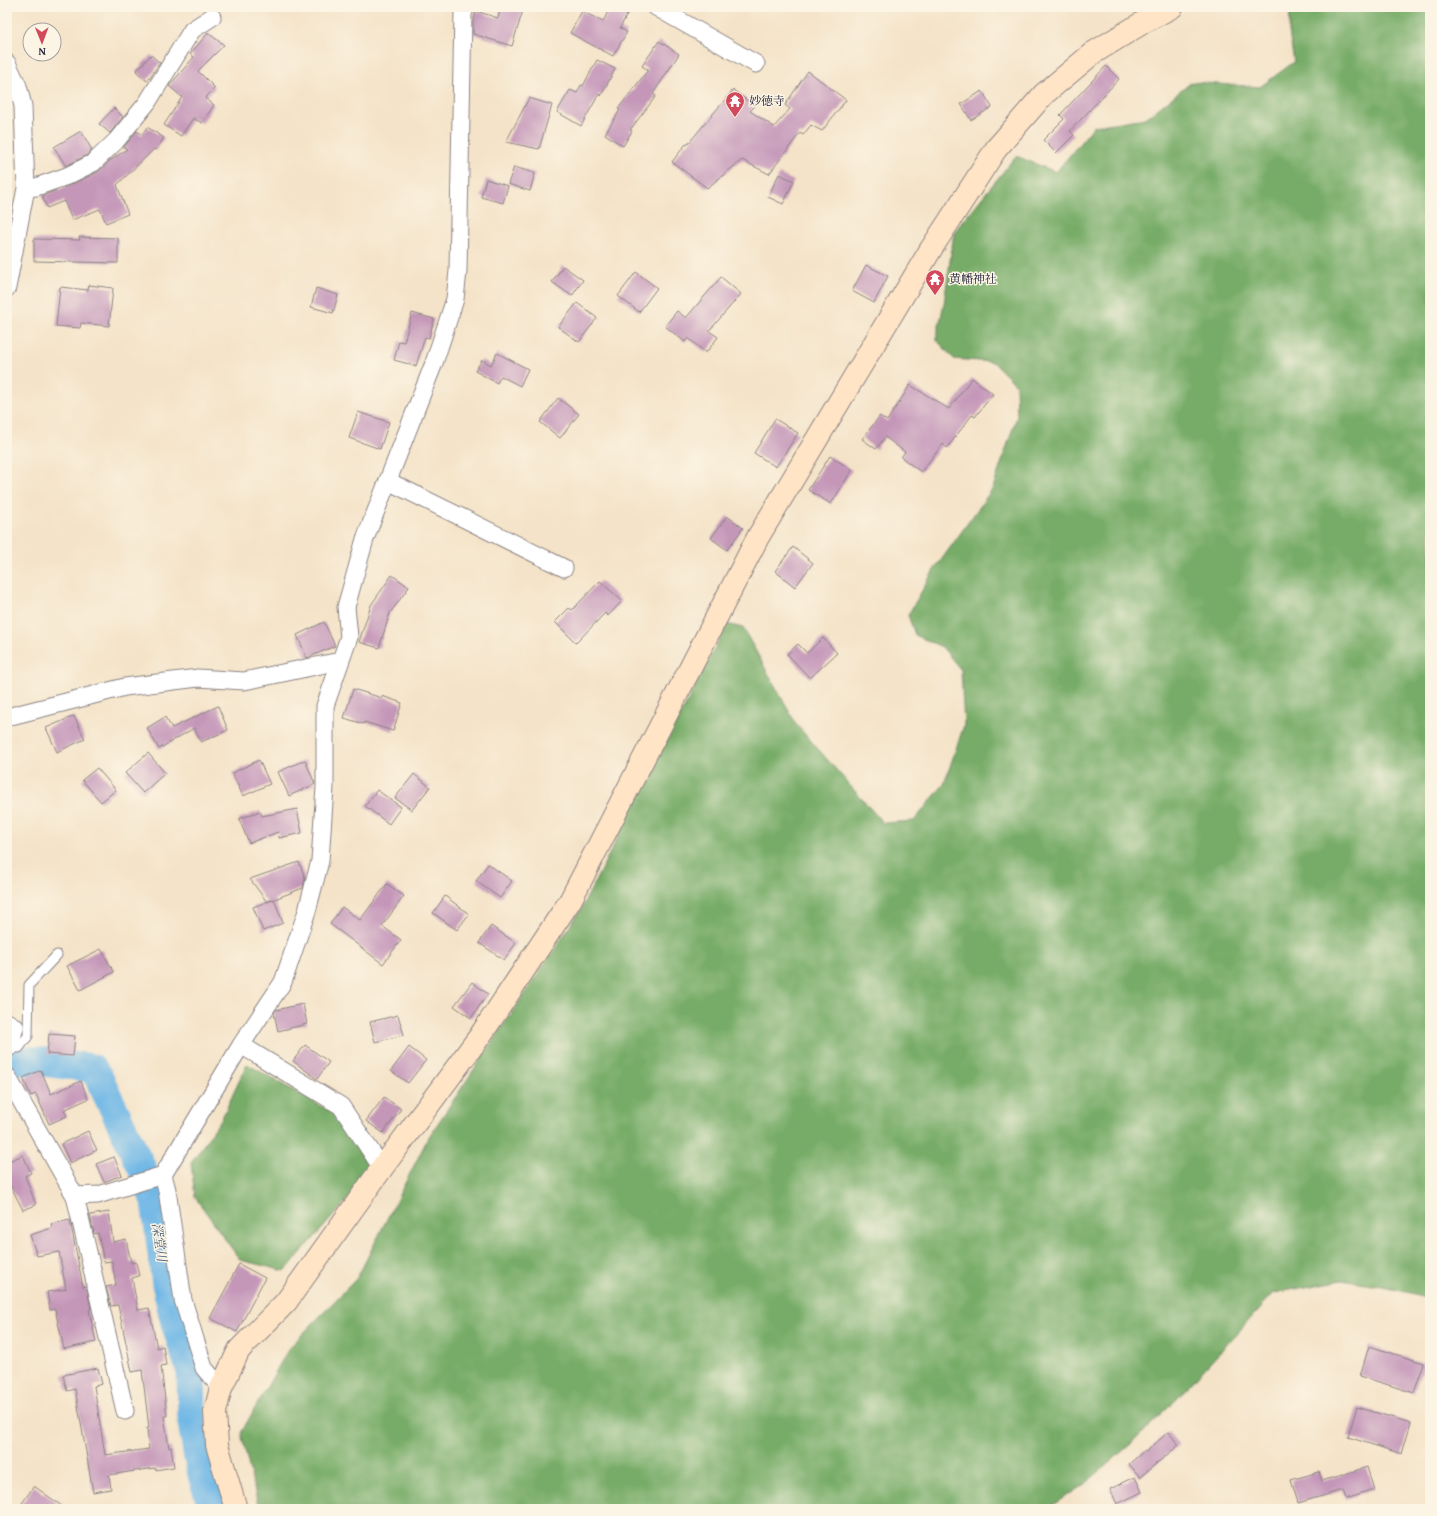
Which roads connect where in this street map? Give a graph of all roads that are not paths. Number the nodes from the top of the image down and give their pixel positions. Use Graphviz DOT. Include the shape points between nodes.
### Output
graph roads {
  1 [pos="466,7"];
  2 [pos="656,7"];
  3 [pos="1172,7"];
  4 [pos="212,17"];
  5 [pos="7,63"];
  6 [pos="756,64"];
  7 [pos="26,188"];
  8 [pos="7,288"];
  9 [pos="388,481"];
  10 [pos="564,568"];
  11 [pos="340,661"];
  12 [pos="7,717"];
  13 [pos="57,955"];
  14 [pos="7,1022"];
  15 [pos="241,1045"];
  16 [pos="8,1048"];
  17 [pos="7,1076"];
  18 [pos="382,1168"];
  19 [pos="163,1175"];
  20 [pos="75,1196"];
  21 [pos="221,1388"];
  22 [pos="125,1411"];
  23 [pos="236,1509"];
  1 -- 9 [label="street" via="463,13 458,272 455,299 434,363"];
  2 -- 6 [label="street"];
  3 -- 18 [label="street" via="1093,53 1044,94 996,149 931,249 758,537 570,901 480,1036"];
  4 -- 7 [label="street" via="192,30 147,103 99,158 67,176"];
  5 -- 7 [label="street" via="18,86 23,106"];
  7 -- 8 [label="street"];
  9 -- 10 [label="street"];
  9 -- 11 [label="street" via="364,539 346,607 349,637"];
  11 -- 12 [label="street" via="244,681 198,678 125,687"];
  11 -- 15 [label="street" via="325,706 325,787 320,861 307,911 283,982"];
  13 -- 16 [label="lane" via="29,985 28,1036 19,1048"];
  14 -- 16 [label="street" via="15,1027"];
  15 -- 18 [label="street" via="341,1106"];
  15 -- 19 [label="street"];
  17 -- 20 [label="street"];
  18 -- 21 [label="street" via="286,1302 239,1350"];
  19 -- 20 [label="street" via="98,1195"];
  19 -- 21 [label="street" via="183,1300 204,1368"];
  20 -- 22 [label="street"];
  21 -- 23 [label="street" via="215,1412 217,1445"];
}
